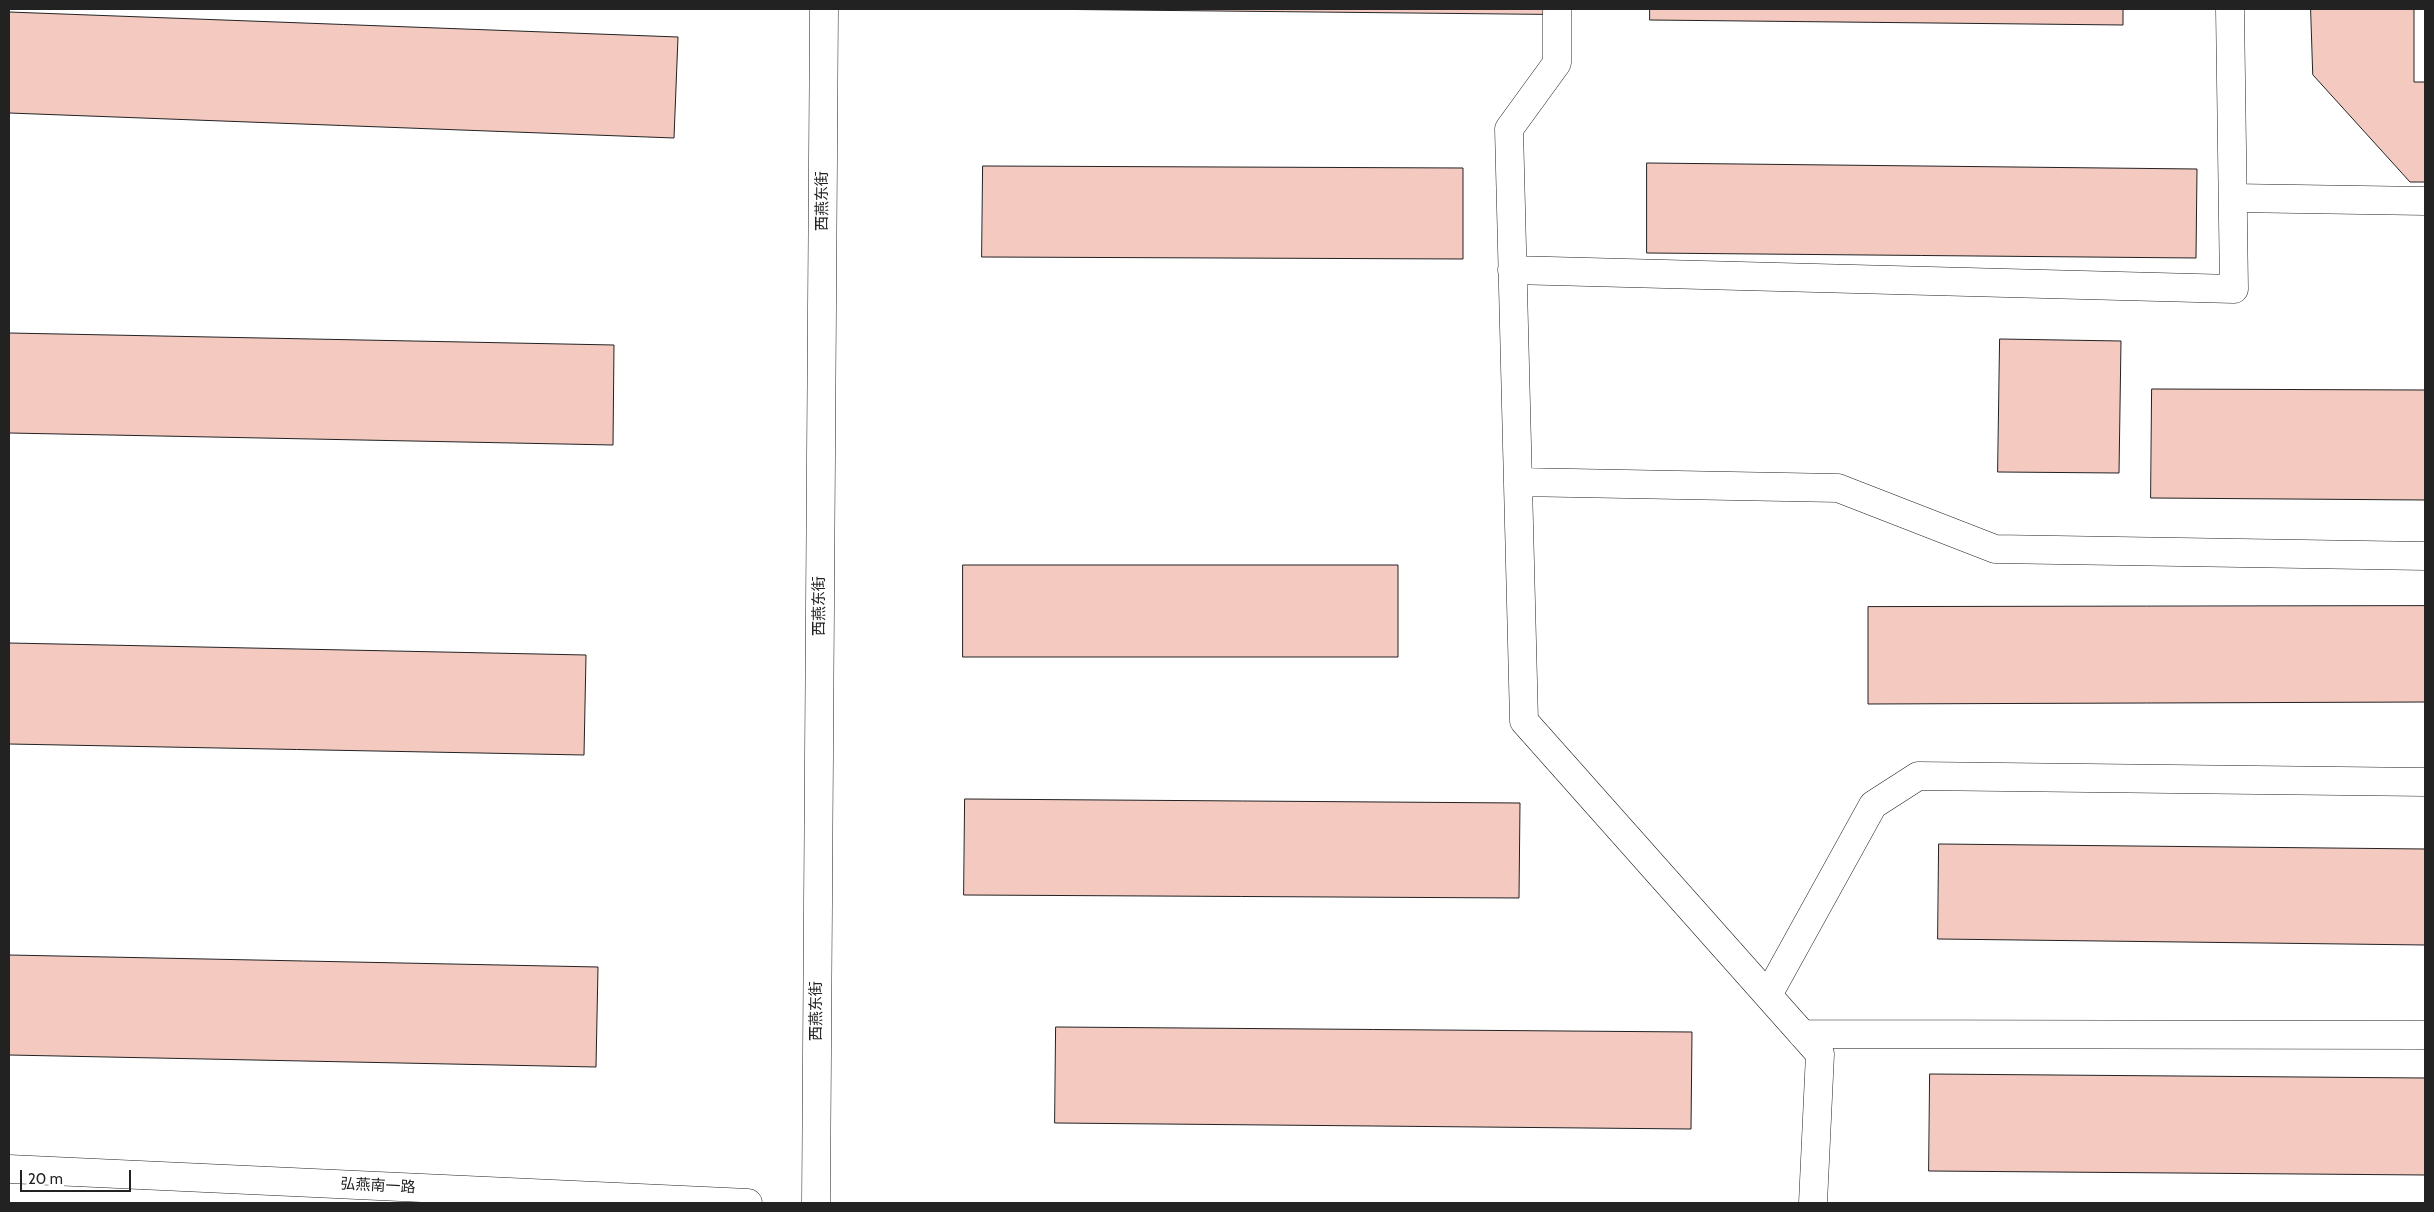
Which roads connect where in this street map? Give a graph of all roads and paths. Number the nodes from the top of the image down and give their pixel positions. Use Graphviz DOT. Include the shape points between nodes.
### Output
graph roads {
  1 [pos="824,9"];
  2 [pos="1557,9"];
  3 [pos="2230,9"];
  4 [pos="2233,198"];
  5 [pos="2425,201"];
  6 [pos="1512,270"];
  7 [pos="1518,482"];
  8 [pos="2425,556"];
  9 [pos="2425,782"];
  10 [pos="1768,995"];
  11 [pos="1802,1034"];
  12 [pos="2425,1035"];
  13 [pos="9,1169"];
  14 [pos="748,1203"];
  15 [pos="816,1203"];
  16 [pos="1813,1203"];
  1 -- 15 [label="street, 西燕东街"];
  2 -- 6 [label="street" via="1558,63 1509,129"];
  3 -- 4 [label="street"];
  4 -- 5 [label="street"];
  4 -- 6 [label="street" via="2234,289"];
  6 -- 7 [label="street"];
  7 -- 8 [label="street" via="1838,488 1995,549"];
  7 -- 10 [label="street" via="1524,720"];
  9 -- 10 [label="street" via="1918,776 1873,805"];
  10 -- 11 [label="street"];
  11 -- 12 [label="street"];
  11 -- 16 [label="street" via="1820,1054"];
  13 -- 14 [label="street, 弘燕南一路"];
}
